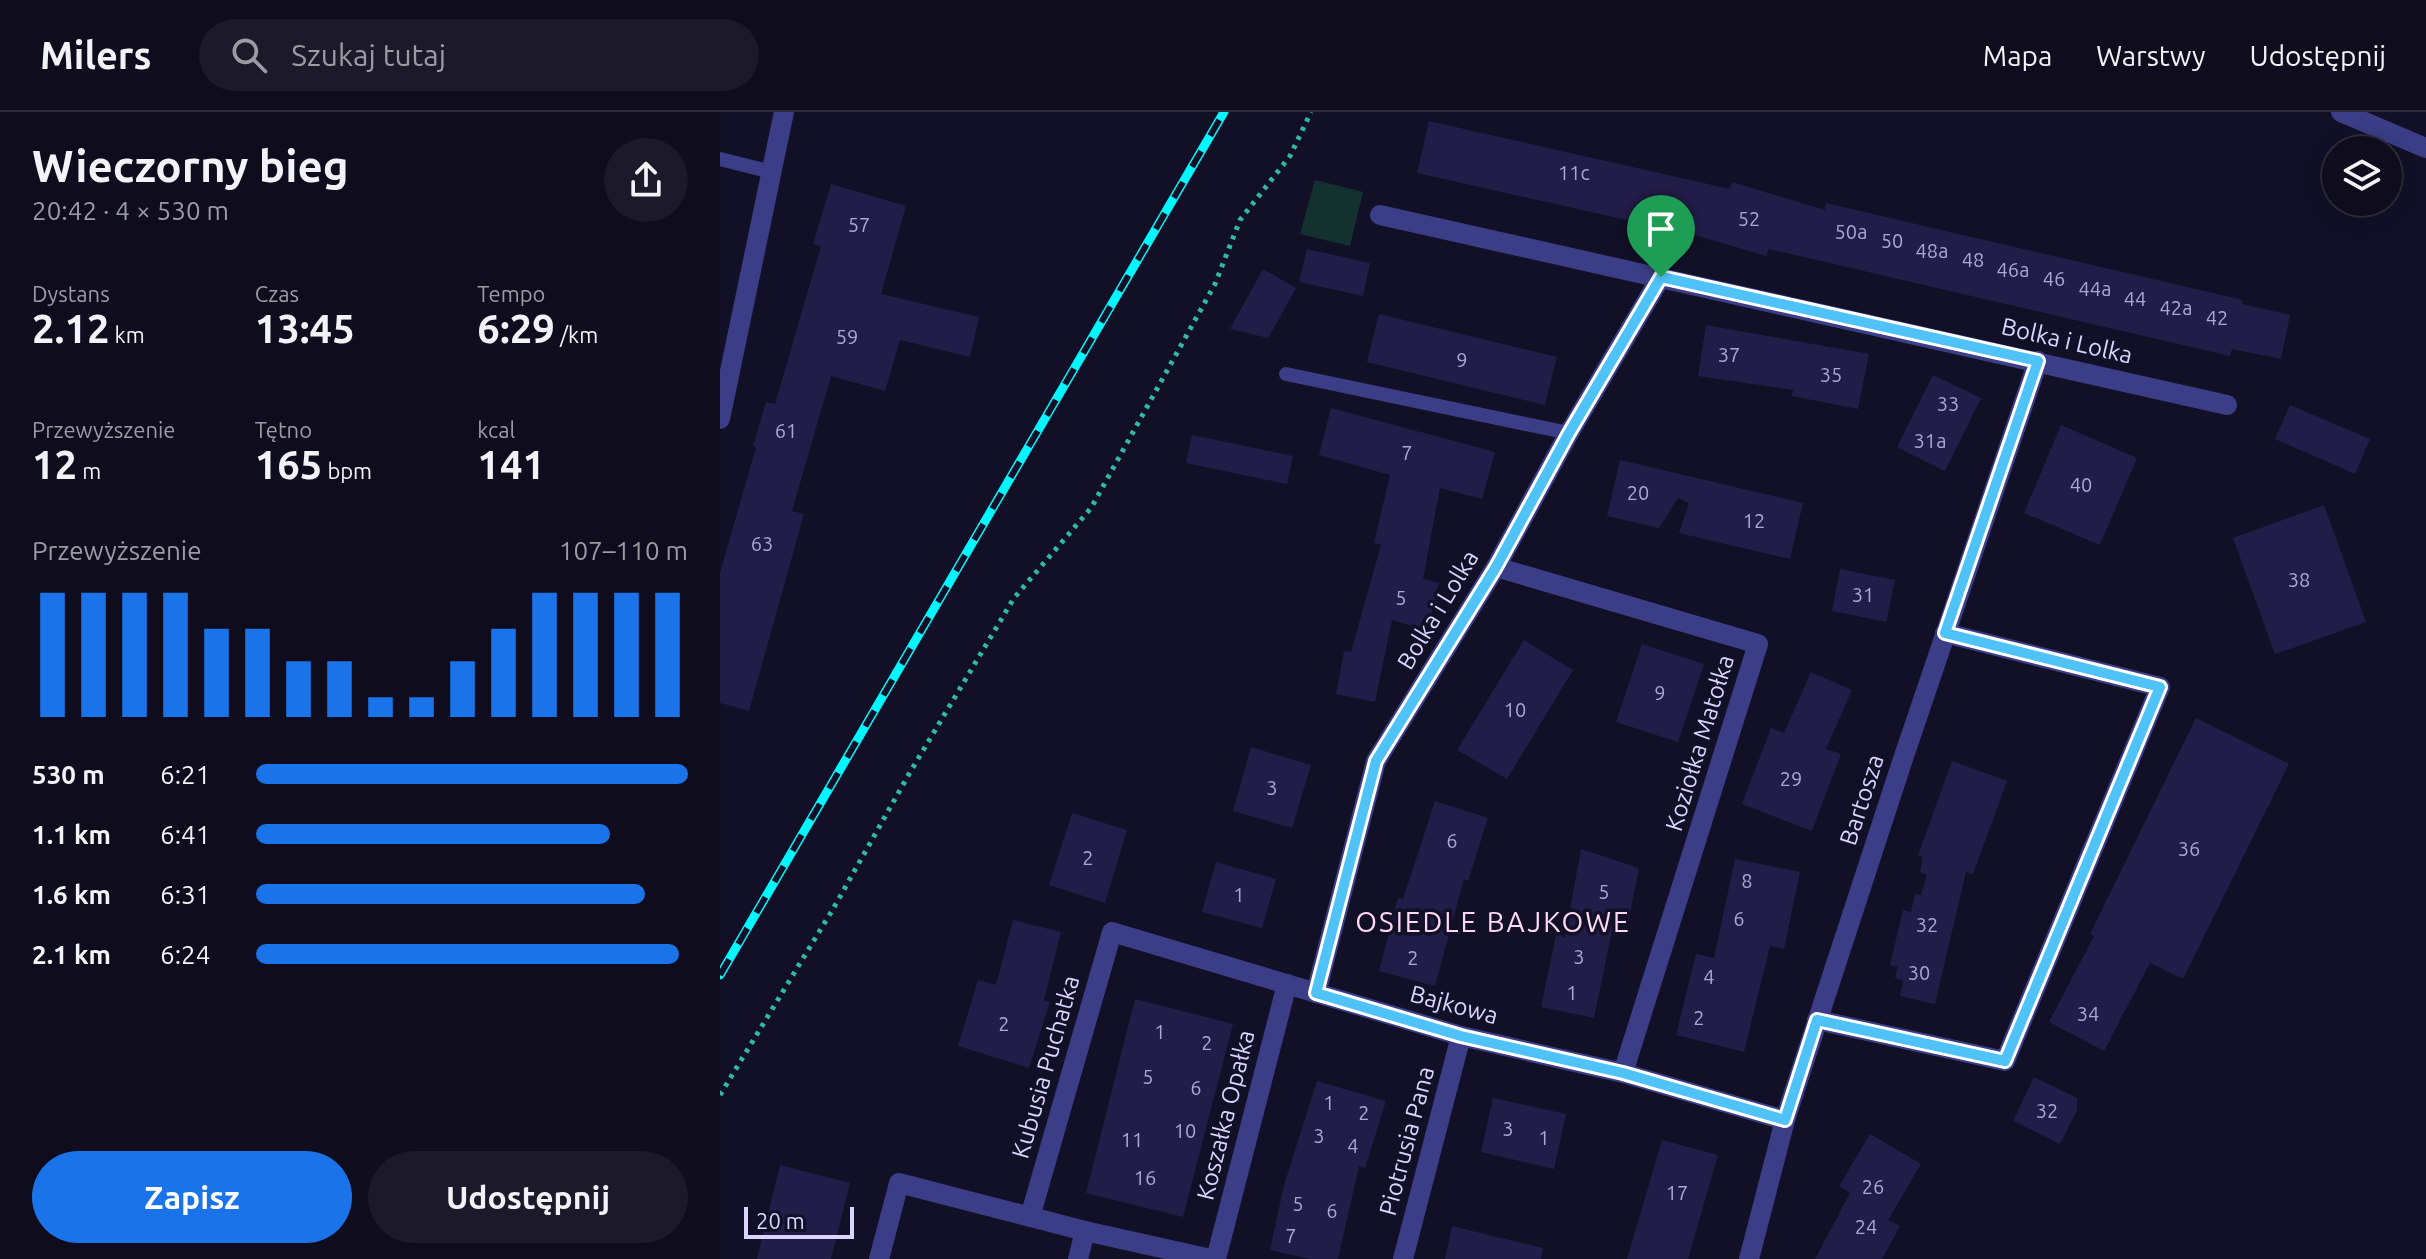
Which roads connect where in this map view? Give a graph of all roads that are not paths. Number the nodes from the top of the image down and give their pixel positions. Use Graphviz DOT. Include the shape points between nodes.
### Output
graph roads {
  1 [pos="784,112"];
  2 [pos="2341,112"];
  3 [pos="2426,148"];
  4 [pos="720,159"];
  5 [pos="772,172"];
  6 [pos="1380,215"];
  7 [pos="1661,277"];
  8 [pos="2038,361"];
  9 [pos="1286,374"];
  10 [pos="2227,405"];
  11 [pos="720,419"];
  12 [pos="1569,433"];
  13 [pos="1496,567"];
  14 [pos="1945,633"];
  15 [pos="1112,932"];
  16 [pos="1287,984"];
  17 [pos="1316,993"];
  18 [pos="1817,1020"];
  19 [pos="1461,1036"];
  20 [pos="1623,1073"];
  21 [pos="1785,1120"];
  22 [pos="1030,1217"];
  23 [pos="1085,1231"];
  24 [pos="879,1259"];
  25 [pos="1078,1259"];
  26 [pos="1213,1259"];
  27 [pos="1403,1259"];
  28 [pos="1749,1259"];
  1 -- 5 [label="street"];
  2 -- 3 [label="street"];
  4 -- 5 [label="lane"];
  5 -- 11 [label="street"];
  6 -- 7 [label="street, Bolka i Lolka"];
  7 -- 8 [label="street, Bolka i Lolka"];
  7 -- 12 [label="street, Bolka i Lolka"];
  8 -- 10 [label="street, Bolka i Lolka"];
  8 -- 14 [label="street, Bartosza"];
  9 -- 12 [label="lane"];
  12 -- 13 [label="street, Bolka i Lolka"];
  13 -- 17 [label="street, Bolka i Lolka" via="1376,761"];
  13 -- 20 [label="street, Koziołka Matołka" via="1758,644"];
  14 -- 18 [label="street, Bartosza"];
  14 -- 18 [label="street" via="2160,687 2005,1061"];
  15 -- 16 [label="street, Bajkowa"];
  15 -- 22 [label="street, Kubusia Puchatka"];
  16 -- 17 [label="street, Bajkowa"];
  16 -- 26 [label="street, Koszałka Opałka"];
  17 -- 19 [label="street, Bajkowa"];
  18 -- 21 [label="street, Bartosza"];
  19 -- 20 [label="street, Bajkowa"];
  19 -- 27 [label="street, Piotrusia Pana"];
  20 -- 21 [label="street, Bajkowa"];
  21 -- 28 [label="street, Bartosza"];
  22 -- 23 [label="street, Koszałka Opałka"];
  22 -- 24 [label="street, Koszałka Opałka" via="899,1183"];
  23 -- 25 [label="street"];
  23 -- 26 [label="street, Koszałka Opałka"];
}
